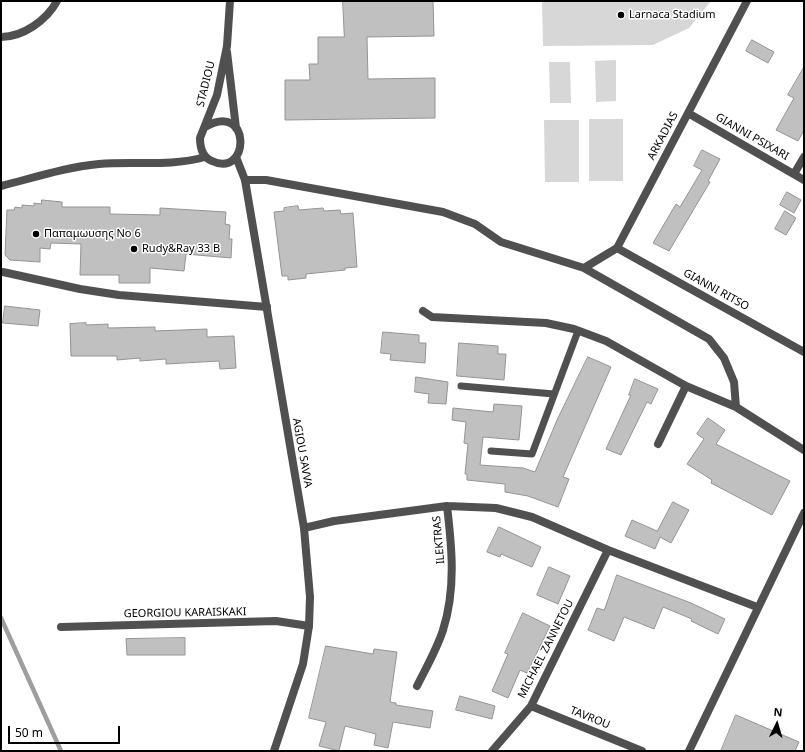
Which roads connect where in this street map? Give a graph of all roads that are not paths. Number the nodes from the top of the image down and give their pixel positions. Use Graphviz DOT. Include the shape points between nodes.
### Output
graph roads {
  1 [pos="57,1"];
  2 [pos="230,1"];
  3 [pos="747,1"];
  4 [pos="1,38"];
  5 [pos="227,46"];
  6 [pos="688,112"];
  7 [pos="205,127"];
  8 [pos="236,128"];
  9 [pos="205,157"];
  10 [pos="236,157"];
  11 [pos="804,157"];
  12 [pos="794,174"];
  13 [pos="245,180"];
  14 [pos="804,180"];
  15 [pos="1,186"];
  16 [pos="617,248"];
  17 [pos="584,268"];
  18 [pos="3,272"];
  19 [pos="267,307"];
  20 [pos="422,311"];
  21 [pos="578,331"];
  22 [pos="804,352"];
  23 [pos="461,386"];
  24 [pos="686,386"];
  25 [pos="554,394"];
  26 [pos="736,407"];
  27 [pos="658,444"];
  28 [pos="804,450"];
  29 [pos="491,451"];
  30 [pos="447,506"];
  31 [pos="804,513"];
  32 [pos="304,528"];
  33 [pos="608,550"];
  34 [pos="757,607"];
  35 [pos="309,626"];
  36 [pos="61,627"];
  37 [pos="417,686"];
  38 [pos="530,706"];
  39 [pos="274,751"];
  40 [pos="492,751"];
  41 [pos="642,751"];
  42 [pos="689,751"];
  1 -- 4 [label="street" via="33,27"];
  2 -- 5 [label="street, STADIOU"];
  3 -- 6 [label="street, ARKADIAS"];
  5 -- 7 [label="street, STADIOU" via="217,96"];
  5 -- 8 [label="street, STADIOU"];
  6 -- 12 [label="street, GIANNI PSIXARI"];
  6 -- 16 [label="street, ARKADIAS"];
  7 -- 8 [label="street" via="218,121"];
  7 -- 9 [label="street" via="200,145"];
  8 -- 10 [label="street" via="242,140"];
  9 -- 10 [label="street" via="217,163 230,161"];
  9 -- 15 [label="street" via="169,164 97,164"];
  10 -- 13 [label="street, AGIOU SAVVA"];
  11 -- 12 [label="street"];
  12 -- 14 [label="street, GIANNI PSIXARI"];
  13 -- 17 [label="street" via="266,180 443,212 475,224 501,242"];
  13 -- 19 [label="street, AGIOU SAVVA"];
  16 -- 17 [label="street"];
  16 -- 22 [label="street, GIANNI RITSO"];
  17 -- 26 [label="street" via="709,339 724,358 734,382"];
  18 -- 19 [label="street" via="119,295"];
  19 -- 32 [label="street, AGIOU SAVVA"];
  20 -- 21 [label="street" via="432,317 546,323"];
  21 -- 24 [label="street" via="606,341"];
  21 -- 25 [label="lane"];
  23 -- 25 [label="lane"];
  24 -- 26 [label="street"];
  24 -- 27 [label="street"];
  25 -- 29 [label="lane" via="532,454"];
  26 -- 28 [label="street"];
  30 -- 32 [label="street, ILEKTRAS" via="338,520"];
  30 -- 33 [label="street" via="496,508 532,517"];
  30 -- 37 [label="street, ILEKTRAS" via="452,561 448,603 443,631"];
  31 -- 34 [label="street"];
  32 -- 35 [label="street, AGIOU SAVVA" via="310,597"];
  33 -- 34 [label="street"];
  33 -- 38 [label="street, MICHAEL ZANNETOU"];
  34 -- 42 [label="street"];
  35 -- 36 [label="street, GEORGIOU KARAISKAKI" via="276,621"];
  35 -- 39 [label="street, AGIOU SAVVA" via="303,664"];
  38 -- 40 [label="street, MICHAEL ZANNETOU"];
  38 -- 41 [label="street, TAVROU"];
}
